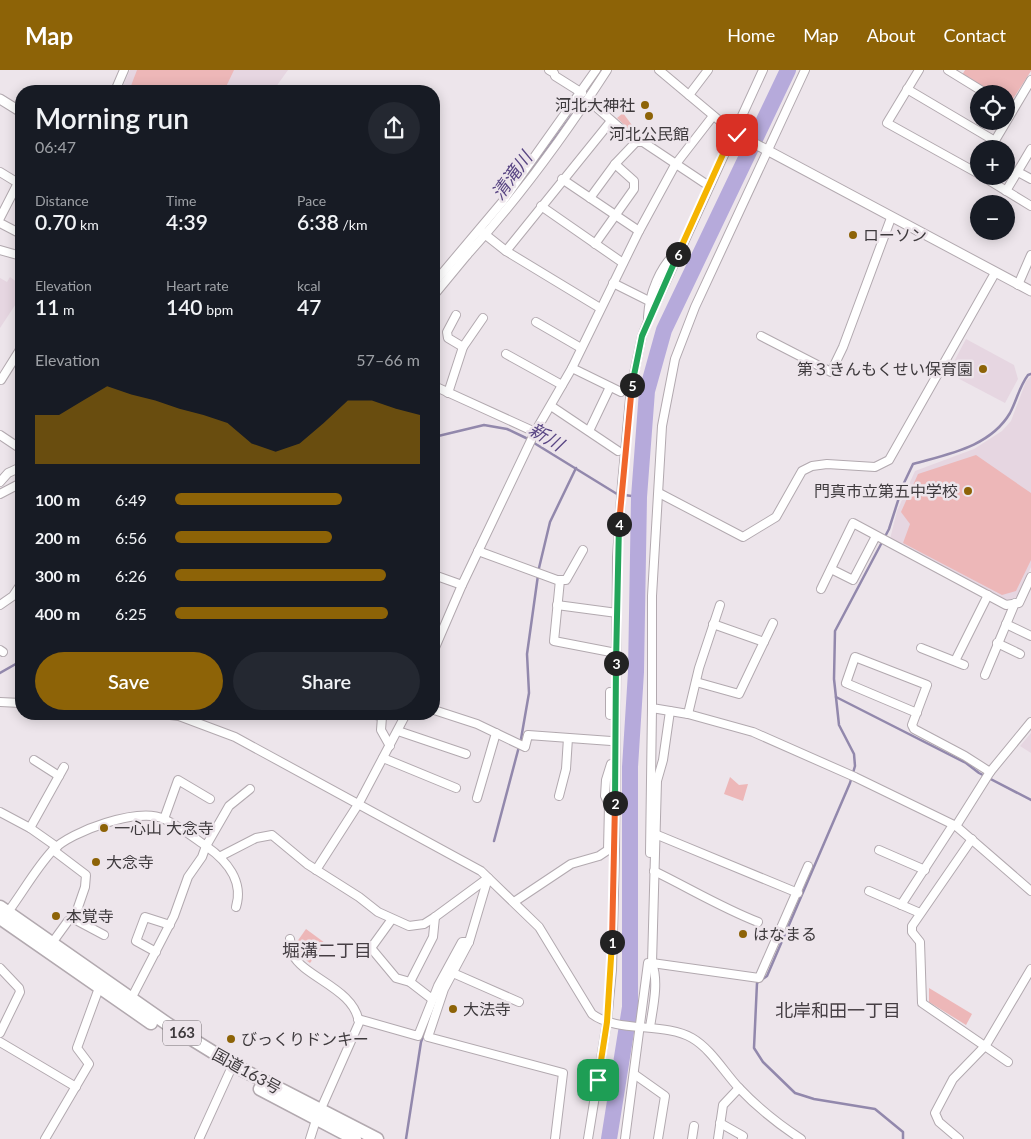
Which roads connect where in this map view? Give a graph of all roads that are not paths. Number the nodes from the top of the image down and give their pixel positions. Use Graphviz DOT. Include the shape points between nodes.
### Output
graph roads {
  1 [pos="124,70"];
  2 [pos="549,70"];
  3 [pos="596,70"];
  4 [pos="607,70"];
  5 [pos="659,70"];
  6 [pos="708,70"];
  7 [pos="763,70"];
  8 [pos="812,70"];
  9 [pos="919,70"];
  10 [pos="948,70"];
  11 [pos="803,74"];
  12 [pos="1031,80"];
  13 [pos="118,85"];
  14 [pos="972,85"];
  15 [pos="907,89"];
  16 [pos="582,93"];
  17 [pos="689,94"];
  18 [pos="0,99"];
  19 [pos="588,100"];
  20 [pos="15,108"];
  21 [pos="1015,108"];
  22 [pos="714,116"];
  23 [pos="611,120"];
  24 [pos="735,134"];
  25 [pos="993,140"];
  26 [pos="636,142"];
  27 [pos="1031,149"];
  28 [pos="767,150"];
  29 [pos="615,164"];
  30 [pos="675,165"];
  31 [pos="970,168"];
  32 [pos="0,172"];
  33 [pos="1018,172"];
  34 [pos="15,178"];
  35 [pos="562,179"];
  36 [pos="1031,179"];
  37 [pos="997,185"];
  38 [pos="709,186"];
  39 [pos="1006,191"];
  40 [pos="15,198"];
  41 [pos="590,198"];
  42 [pos="541,206"];
  43 [pos="1031,206"];
  44 [pos="616,215"];
  45 [pos="0,218"];
  46 [pos="891,218"];
  47 [pos="0,223"];
  48 [pos="15,231"];
  49 [pos="639,231"];
  50 [pos="483,232"];
  51 [pos="595,244"];
  52 [pos="680,249"];
  53 [pos="0,250"];
  54 [pos="506,251"];
  55 [pos="465,253"];
  56 [pos="15,254"];
  57 [pos="1031,254"];
  58 [pos="623,263"];
  59 [pos="995,273"];
  60 [pos="440,277"];
  61 [pos="613,283"];
  62 [pos="1018,284"];
  63 [pos="440,287"];
  64 [pos="1031,291"];
  65 [pos="649,301"];
  66 [pos="600,308"];
  67 [pos="456,315"];
  68 [pos="483,318"];
  69 [pos="648,321"];
  70 [pos="536,322"];
  71 [pos="761,336"];
  72 [pos="463,346"];
  73 [pos="582,348"];
  74 [pos="506,354"];
  75 [pos="15,357"];
  76 [pos="572,368"];
  77 [pos="0,380"];
  78 [pos="562,385"];
  79 [pos="610,387"];
  80 [pos="440,389"];
  81 [pos="621,392"];
  82 [pos="448,393"];
  83 [pos="551,406"];
  84 [pos="589,431"];
  85 [pos="0,435"];
  86 [pos="533,437"];
  87 [pos="15,445"];
  88 [pos="618,451"];
  89 [pos="4,471"];
  90 [pos="0,482"];
  91 [pos="15,486"];
  92 [pos="659,493"];
  93 [pos="0,494"];
  94 [pos="880,538"];
  95 [pos="583,550"];
  96 [pos="478,551"];
  97 [pos="831,569"];
  98 [pos="440,577"];
  99 [pos="1031,577"];
  100 [pos="560,580"];
  101 [pos="462,585"];
  102 [pos="821,589"];
  103 [pos="15,593"];
  104 [pos="988,595"];
  105 [pos="1014,603"];
  106 [pos="720,604"];
  107 [pos="0,605"];
  108 [pos="557,605"];
  109 [pos="617,613"];
  110 [pos="713,624"];
  111 [pos="773,624"];
  112 [pos="1006,624"];
  113 [pos="440,636"];
  114 [pos="1031,636"];
  115 [pos="764,642"];
  116 [pos="997,643"];
  117 [pos="921,648"];
  118 [pos="616,653"];
  119 [pos="1020,654"];
  120 [pos="955,662"];
  121 [pos="964,665"];
  122 [pos="985,675"];
  123 [pos="696,682"];
  124 [pos="610,692"];
  125 [pos="0,702"];
  126 [pos="15,703"];
  127 [pos="652,708"];
  128 [pos="670,711"];
  129 [pos="440,712"];
  130 [pos="917,713"];
  131 [pos="688,714"];
  132 [pos="192,720"];
  133 [pos="382,720"];
  134 [pos="403,720"];
  135 [pos="1031,722"];
  136 [pos="398,731"];
  137 [pos="496,733"];
  138 [pos="568,738"];
  139 [pos="611,741"];
  140 [pos="390,746"];
  141 [pos="466,754"];
  142 [pos="383,758"];
  143 [pos="34,760"];
  144 [pos="611,764"];
  145 [pos="64,767"];
  146 [pos="990,772"];
  147 [pos="59,776"];
  148 [pos="456,788"];
  149 [pos="250,789"];
  150 [pos="559,796"];
  151 [pos="477,798"];
  152 [pos="210,799"];
  153 [pos="615,801"];
  154 [pos="359,803"];
  155 [pos="0,812"];
  156 [pos="164,819"];
  157 [pos="955,826"];
  158 [pos="30,828"];
  159 [pos="655,834"];
  160 [pos="972,839"];
  161 [pos="206,846"];
  162 [pos="55,848"];
  163 [pos="879,850"];
  164 [pos="221,856"];
  165 [pos="808,866"];
  166 [pos="316,870"];
  167 [pos="925,870"];
  168 [pos="654,871"];
  169 [pos="488,878"];
  170 [pos="869,891"];
  171 [pos="1031,891"];
  172 [pos="798,893"];
  173 [pos="514,902"];
  174 [pos="901,905"];
  175 [pos="236,906"];
  176 [pos="3,912"];
  177 [pos="920,914"];
  178 [pos="435,917"];
  179 [pos="74,919"];
  180 [pos="392,919"];
  181 [pos="758,922"];
  182 [pos="170,925"];
  183 [pos="104,934"];
  184 [pos="290,940"];
  185 [pos="469,942"];
  186 [pos="52,943"];
  187 [pos="156,952"];
  188 [pos="650,963"];
  189 [pos="0,968"];
  190 [pos="1031,969"];
  191 [pos="453,973"];
  192 [pos="410,982"];
  193 [pos="99,988"];
  194 [pos="131,999"];
  195 [pos="432,999"];
  196 [pos="519,1002"];
  197 [pos="358,1019"];
  198 [pos="607,1022"];
  199 [pos="641,1026"];
  200 [pos="650,1027"];
  201 [pos="0,1033"];
  202 [pos="0,1042"];
  203 [pos="986,1045"];
  204 [pos="1008,1062"];
  205 [pos="230,1071"];
  206 [pos="634,1074"];
  207 [pos="76,1087"];
  208 [pos="739,1088"];
  209 [pos="318,1115"];
  210 [pos="720,1123"];
  211 [pos="694,1126"];
  212 [pos="45,1139"];
  213 [pos="199,1139"];
  214 [pos="310,1139"];
  215 [pos="355,1139"];
  216 [pos="377,1139"];
  217 [pos="556,1139"];
  218 [pos="588,1139"];
  219 [pos="625,1139"];
  220 [pos="658,1139"];
  221 [pos="692,1139"];
  222 [pos="718,1139"];
  223 [pos="742,1139"];
  224 [pos="801,1139"];
  225 [pos="959,1139"];
  1 -- 13 [label="street"];
  2 -- 16 [label="street"];
  3 -- 16 [label="street"];
  4 -- 19 [label="street"];
  5 -- 17 [label="street"];
  6 -- 17 [label="street"];
  7 -- 24 [label="street"];
  8 -- 11 [label="street" via="808,76"];
  9 -- 15 [label="street"];
  10 -- 14 [label="street"];
  11 -- 28 [label="street"];
  12 -- 21 [label="street"];
  15 -- 25 [label="street"];
  15 -- 31 [label="street" via="887,123"];
  16 -- 50 [label="street"];
  17 -- 22 [label="street"];
  18 -- 20 [label="street"];
  19 -- 23 [label="street"];
  19 -- 50 [label="street" via="524,187"];
  22 -- 24 [label="street"];
  22 -- 30 [label="street"];
  23 -- 26 [label="street"];
  23 -- 35 [label="street"];
  24 -- 28 [label="street"];
  24 -- 38 [label="street"];
  26 -- 29 [label="street"];
  26 -- 30 [label="street" via="643,142"];
  27 -- 33 [label="street"];
  28 -- 46 [label="street"];
  28 -- 92 [label="street" via="674,359 662,426"];
  29 -- 41 [label="street"];
  29 -- 44 [label="street" via="634,181 634,189"];
  30 -- 38 [label="street"];
  30 -- 49 [label="street"];
  32 -- 34 [label="street"];
  33 -- 36 [label="street"];
  33 -- 39 [label="street"];
  35 -- 41 [label="street"];
  35 -- 42 [label="street"];
  37 -- 39 [label="street"];
  38 -- 52 [label="street"];
  39 -- 43 [label="street"];
  40 -- 45 [label="street"];
  41 -- 44 [label="street"];
  42 -- 51 [label="street"];
  42 -- 54 [label="street"];
  44 -- 49 [label="street"];
  44 -- 51 [label="street"];
  46 -- 59 [label="street"];
  46 -- 71 [label="street" via="831,372"];
  47 -- 48 [label="street"];
  49 -- 58 [label="street"];
  50 -- 54 [label="street"];
  50 -- 55 [label="street"];
  51 -- 58 [label="street"];
  52 -- 65 [label="street" via="668,260"];
  52 -- 69 [label="street"];
  53 -- 56 [label="street"];
  54 -- 66 [label="street"];
  55 -- 60 [label="street"];
  55 -- 63 [label="street"];
  57 -- 62 [label="street"];
  58 -- 61 [label="street"];
  59 -- 62 [label="street"];
  59 -- 92 [label="street" via="889,460 875,467 827,464 802,471 776,517 743,537"];
  61 -- 65 [label="street"];
  61 -- 66 [label="street"];
  62 -- 64 [label="street"];
  65 -- 69 [label="street"];
  66 -- 73 [label="street"];
  67 -- 72 [label="street" via="447,332 448,338"];
  68 -- 72 [label="street"];
  69 -- 109 [label="street" via="631,388 627,422 617,557"];
  70 -- 73 [label="street"];
  72 -- 82 [label="street"];
  73 -- 76 [label="street"];
  74 -- 78 [label="street"];
  75 -- 77 [label="street"];
  76 -- 78 [label="street"];
  76 -- 79 [label="street"];
  78 -- 83 [label="street"];
  79 -- 81 [label="street"];
  79 -- 84 [label="street"];
  80 -- 82 [label="street"];
  82 -- 86 [label="street"];
  83 -- 84 [label="street"];
  83 -- 86 [label="street"];
  84 -- 88 [label="street"];
  85 -- 87 [label="street"];
  86 -- 96 [label="street"];
  89 -- 90 [label="street"];
  91 -- 93 [label="street"];
  92 -- 127 [label="street" via="652,596"];
  94 -- 97 [label="street" via="853,580"];
  94 -- 97 [label="street" via="853,523"];
  94 -- 104 [label="street"];
  95 -- 100 [label="street" via="566,580"];
  96 -- 100 [label="street"];
  96 -- 101 [label="street"];
  97 -- 102 [label="street"];
  98 -- 101 [label="street"];
  99 -- 105 [label="street" via="1019,602"];
  100 -- 108 [label="street"];
  101 -- 113 [label="street"];
  103 -- 107 [label="street"];
  104 -- 105 [label="street" via="1006,605"];
  104 -- 120 [label="street"];
  105 -- 112 [label="street"];
  106 -- 110 [label="street"];
  108 -- 109 [label="street"];
  108 -- 118 [label="street" via="554,641"];
  109 -- 118 [label="street"];
  110 -- 115 [label="street"];
  110 -- 123 [label="street"];
  111 -- 115 [label="street"];
  112 -- 114 [label="street"];
  112 -- 116 [label="street"];
  115 -- 123 [label="street" via="739,694"];
  116 -- 119 [label="street"];
  116 -- 122 [label="street"];
  117 -- 120 [label="street"];
  118 -- 153 [label="street"];
  120 -- 121 [label="street"];
  123 -- 131 [label="street"];
  124 -- 139 [label="street"];
  125 -- 126 [label="street"];
  127 -- 128 [label="street"];
  127 -- 188 [label="street"];
  128 -- 131 [label="street"];
  128 -- 159 [label="street" via="657,781"];
  129 -- 137 [label="street"];
  130 -- 130 [label="street" via="846,684 855,657 928,686"];
  130 -- 146 [label="street" via="912,725 914,729"];
  131 -- 157 [label="street" via="753,732"];
  132 -- 154 [label="street" via="235,737"];
  133 -- 140 [label="street" via="381,730"];
  134 -- 136 [label="street"];
  135 -- 146 [label="street"];
  136 -- 140 [label="street"];
  136 -- 141 [label="street"];
  137 -- 138 [label="street" via="525,747 528,735"];
  137 -- 151 [label="street"];
  138 -- 139 [label="street"];
  138 -- 150 [label="street" via="566,769"];
  139 -- 144 [label="street"];
  140 -- 142 [label="street"];
  142 -- 148 [label="street"];
  142 -- 154 [label="street"];
  143 -- 147 [label="street"];
  144 -- 153 [label="street"];
  144 -- 173 [label="street" via="605,796 609,805 608,850 600,856 571,864"];
  145 -- 147 [label="street"];
  146 -- 157 [label="street"];
  147 -- 158 [label="street"];
  149 -- 161 [label="street" via="229,806"];
  152 -- 156 [label="street" via="178,780"];
  153 -- 198 [label="street" via="612,970"];
  154 -- 166 [label="street"];
  154 -- 169 [label="street" via="473,866"];
  155 -- 158 [label="street"];
  156 -- 161 [label="street"];
  156 -- 162 [label="street" via="138,816 110,823 71,836"];
  157 -- 160 [label="street"];
  157 -- 167 [label="street"];
  158 -- 162 [label="street"];
  159 -- 168 [label="street"];
  159 -- 172 [label="street"];
  160 -- 171 [label="street"];
  160 -- 177 [label="street"];
  161 -- 164 [label="street"];
  161 -- 182 [label="street" via="188,876"];
  162 -- 176 [label="street"];
  162 -- 179 [label="street" via="86,875 83,896"];
  163 -- 167 [label="street"];
  164 -- 166 [label="street" via="266,834 272,835"];
  164 -- 175 [label="street" via="237,882 239,898"];
  165 -- 172 [label="street"];
  166 -- 180 [label="street"];
  167 -- 174 [label="street"];
  168 -- 181 [label="street" via="706,896 727,911"];
  168 -- 188 [label="street"];
  169 -- 173 [label="street"];
  169 -- 178 [label="street"];
  169 -- 185 [label="street"];
  170 -- 174 [label="street"];
  172 -- 188 [label="street" via="759,978"];
  173 -- 198 [label="street" via="539,927 592,1014"];
  174 -- 177 [label="street"];
  176 -- 186 [label="highway, 国道163号 / 163"];
  176 -- 193 [label="highway, 国道163号 / 163"];
  177 -- 203 [label="street" via="912,932 920,942 922,1002"];
  178 -- 180 [label="street" via="417,926"];
  178 -- 192 [label="street" via="433,937"];
  179 -- 183 [label="street"];
  179 -- 186 [label="street" via="68,921"];
  180 -- 192 [label="street" via="371,948 396,978"];
  182 -- 187 [label="street"];
  182 -- 187 [label="street" via="145,918 136,941"];
  184 -- 197 [label="street" via="296,960 347,1000 358,1014"];
  185 -- 191 [label="street"];
  185 -- 195 [label="street" via="462,942"];
  186 -- 194 [label="highway, 国道163号 / 163"];
  187 -- 194 [label="street"];
  188 -- 199 [label="street"];
  188 -- 200 [label="street" via="654,970 655,996"];
  189 -- 201 [label="street" via="20,992"];
  190 -- 203 [label="street"];
  191 -- 196 [label="street"];
  191 -- 217 [label="street" via="428,1037 563,1073"];
  192 -- 195 [label="street"];
  193 -- 205 [label="highway, 国道163号 / 163"];
  193 -- 207 [label="street" via="77,1048 90,1064"];
  194 -- 209 [label="highway, 国道163号 / 163"];
  195 -- 197 [label="street" via="418,1036"];
  197 -- 209 [label="street"];
  198 -- 199 [label="street"];
  198 -- 218 [label="street"];
  199 -- 200 [label="street"];
  199 -- 206 [label="street"];
  200 -- 208 [label="street" via="697,1040"];
  202 -- 207 [label="street"];
  203 -- 204 [label="street"];
  203 -- 225 [label="street" via="953,1079 936,1112 938,1122"];
  205 -- 209 [label="highway, 国道163号 / 163"];
  205 -- 213 [label="street"];
  206 -- 219 [label="street"];
  206 -- 220 [label="street" via="665,1096"];
  207 -- 212 [label="street"];
  208 -- 210 [label="street" via="723,1106"];
  208 -- 224 [label="street" via="773,1121"];
  209 -- 214 [label="street"];
  209 -- 215 [label="highway, 国道163号 / 163"];
  209 -- 216 [label="highway, 国道163号 / 163"];
  210 -- 222 [label="street"];
  210 -- 223 [label="street" via="743,1136"];
  211 -- 221 [label="street"];
}
